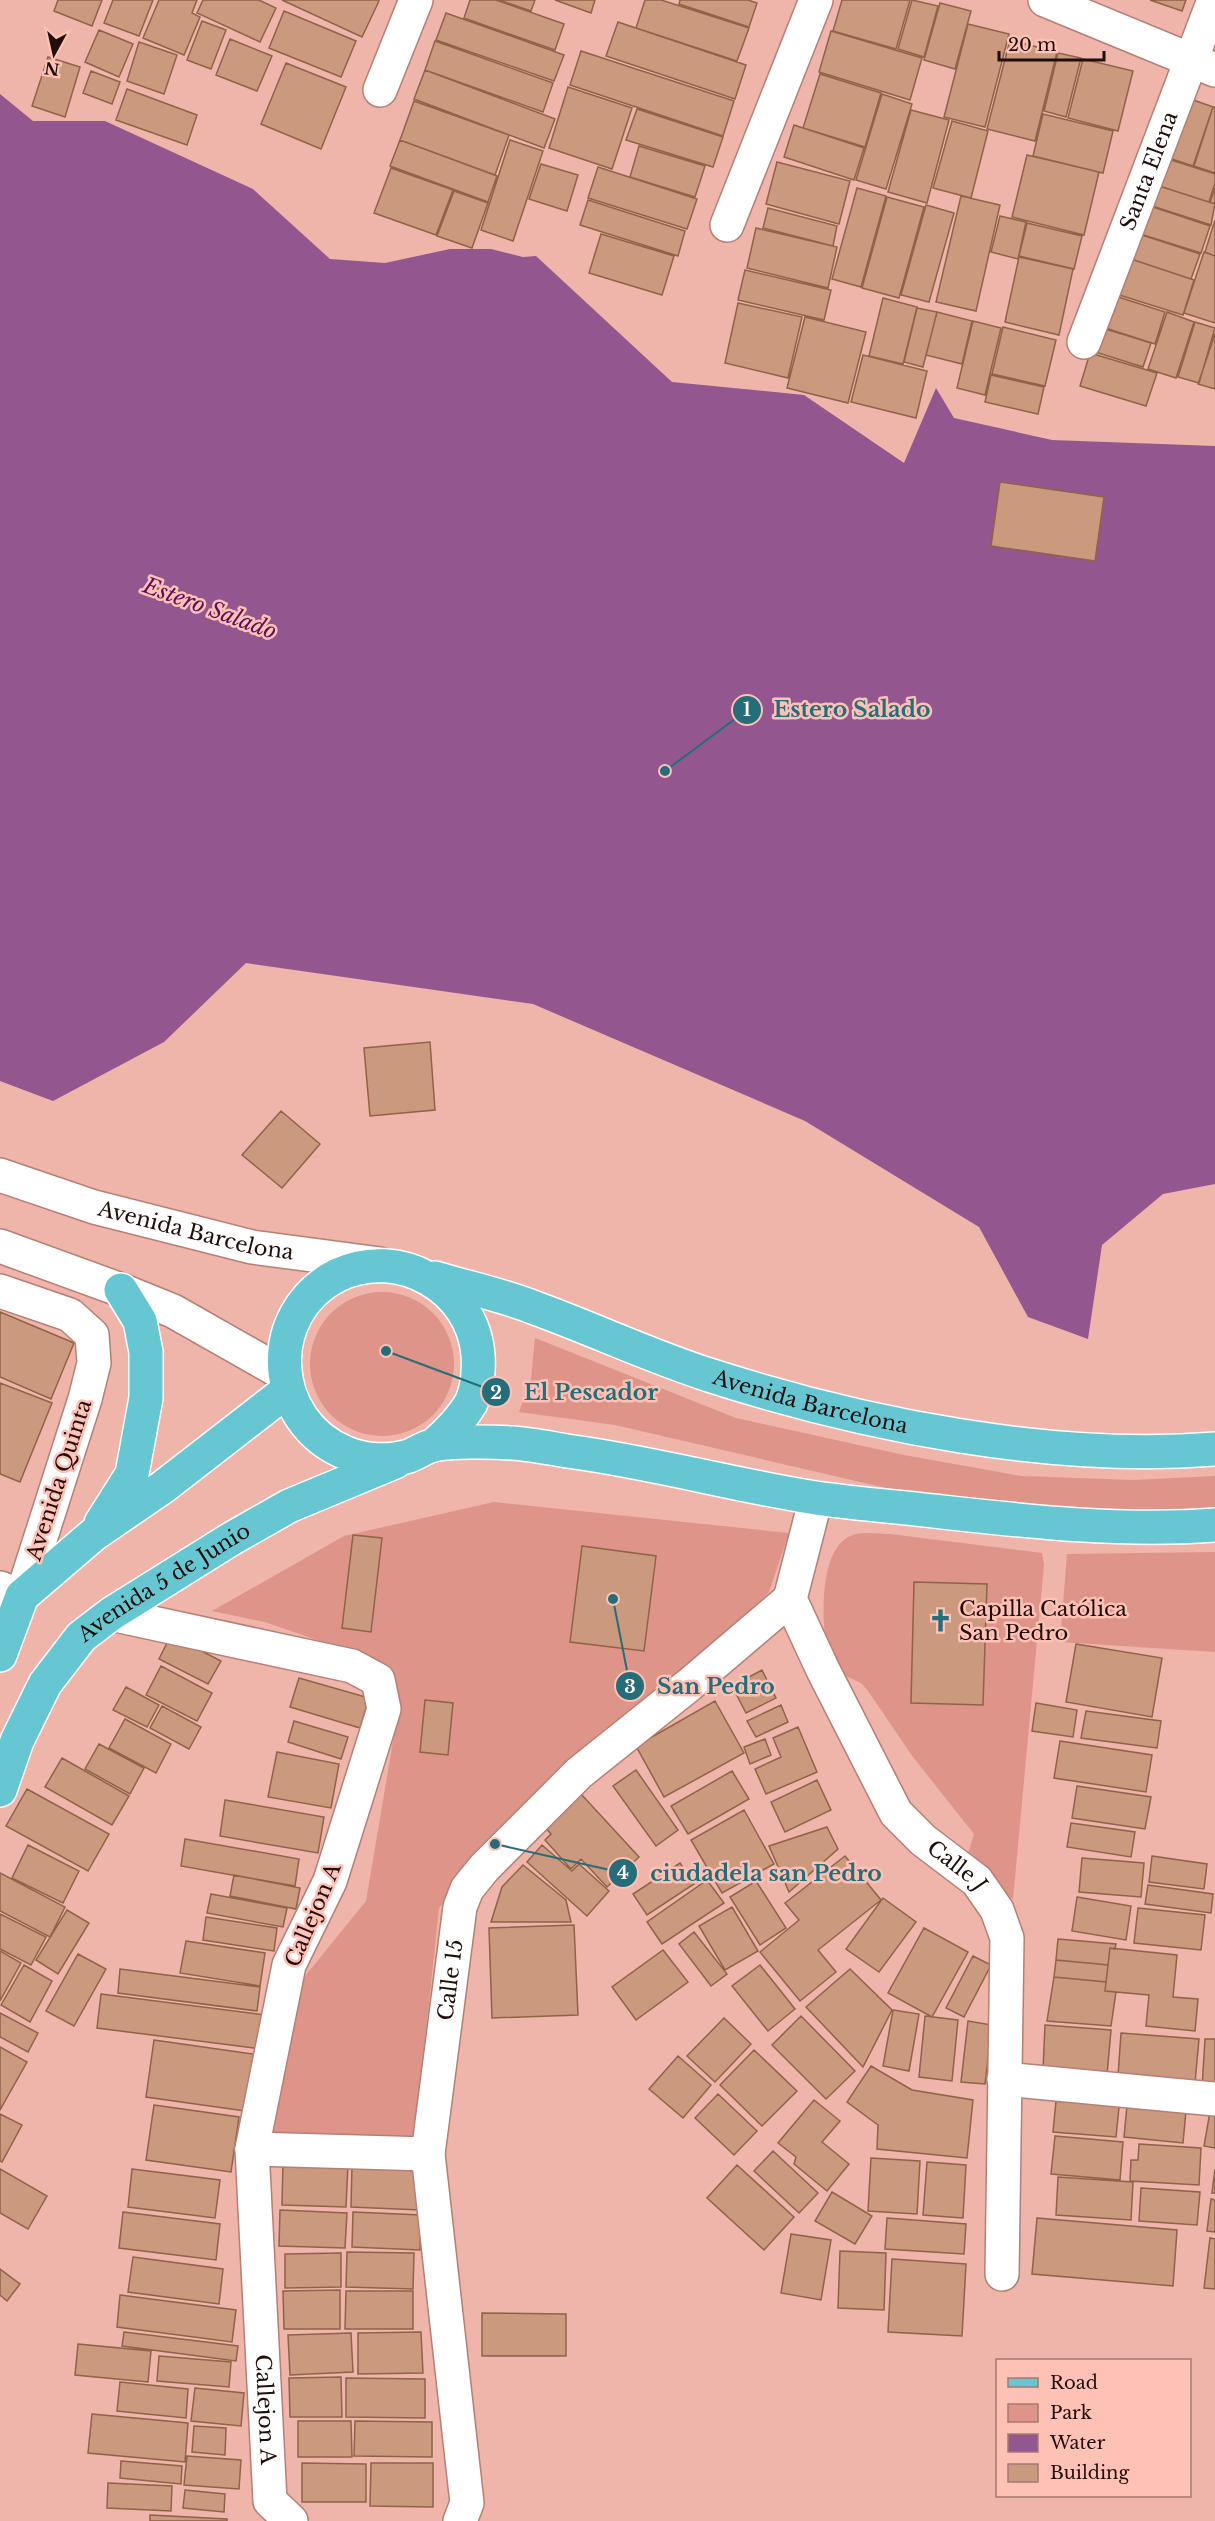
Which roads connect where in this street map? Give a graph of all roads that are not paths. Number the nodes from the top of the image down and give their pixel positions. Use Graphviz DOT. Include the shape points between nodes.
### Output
graph roads {
  1 [pos="416,0"];
  2 [pos="816,0"];
  3 [pos="1045,0"];
  4 [pos="1214,0"];
  5 [pos="1202,66"];
  6 [pos="380,90"];
  7 [pos="727,225"];
  8 [pos="1084,342"];
  9 [pos="0,1175"];
  10 [pos="0,1246"];
  11 [pos="409,1270"];
  12 [pos="121,1290"];
  13 [pos="0,1291"];
  14 [pos="286,1382"];
  15 [pos="1215,1449"];
  16 [pos="420,1451"];
  17 [pos="816,1498"];
  18 [pos="1215,1525"];
  19 [pos="93,1535"];
  20 [pos="11,1592"];
  21 [pos="790,1599"];
  22 [pos="111,1614"];
  23 [pos="0,1654"];
  24 [pos="0,1790"];
  25 [pos="1004,2079"];
  26 [pos="1215,2099"];
  27 [pos="252,2149"];
  28 [pos="428,2154"];
  29 [pos="1002,2274"];
  30 [pos="281,2511"];
  31 [pos="464,2512"];
  1 -- 6 [label="street"];
  2 -- 7 [label="street"];
  3 -- 5 [label="street"];
  4 -- 5 [label="street, Santa Elena"];
  5 -- 8 [label="street, Santa Elena"];
  9 -- 11 [label="street, Avenida Barcelona" via="94,1207 252,1247"];
  10 -- 12 [label="street"];
  11 -- 14 [label="main road" via="366,1266 338,1276 313,1293 295,1316 285,1344"];
  11 -- 15 [label="main road, Avenida Barcelona" via="532,1306 708,1375 842,1412 993,1442 1107,1450"];
  11 -- 16 [label="main road" via="447,1290 466,1314 477,1341 479,1371 472,1400 456,1425"];
  12 -- 14 [label="street" via="192,1321"];
  12 -- 19 [label="main road" via="140,1321 146,1352 145,1406 132,1474"];
  13 -- 20 [label="street, Avenida Quinta" via="70,1315 92,1335 94,1363"];
  14 -- 16 [label="main road" via="300,1417 321,1439 347,1454 377,1460"];
  14 -- 19 [label="main road" via="163,1487"];
  16 -- 17 [label="main road" via="512,1443 599,1455"];
  16 -- 22 [label="main road, Avenida 5 de Junio" via="289,1506"];
  17 -- 18 [label="main road" via="1005,1519 1168,1529"];
  17 -- 21 [label="street"];
  19 -- 20 [label="main road"];
  20 -- 23 [label="main road"];
  21 -- 25 [label="street, Calle J" via="896,1813 922,1840 977,1881 997,1910 1006,1938"];
  21 -- 28 [label="street, Calle 15" via="579,1773 466,1889 460,1906"];
  22 -- 24 [label="main road, Avenida 5 de Junio" via="81,1637 45,1684 17,1741"];
  22 -- 27 [label="street, Callejon A" via="352,1666 378,1680 384,1709 330,1881 289,1965"];
  25 -- 26 [label="street"];
  25 -- 29 [label="street, Calle J"];
  27 -- 28 [label="street"];
  27 -- 30 [label="street, Callejon A"];
  28 -- 31 [label="street, Calle 15"];
}
